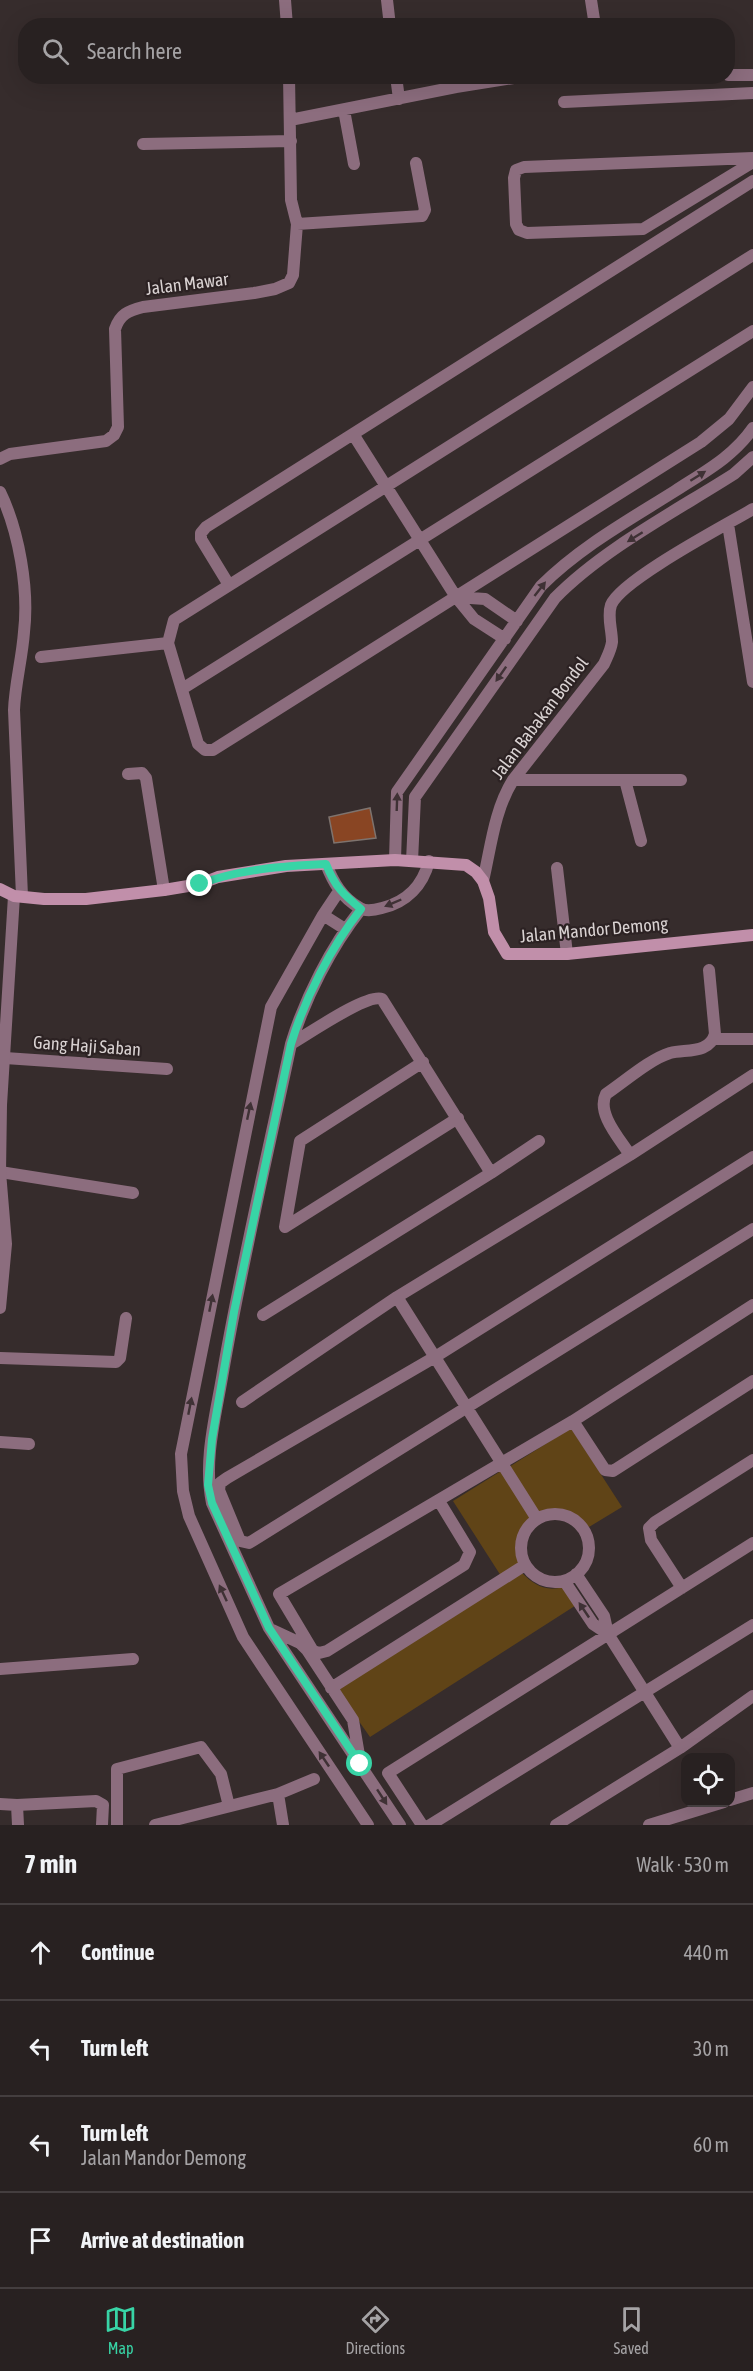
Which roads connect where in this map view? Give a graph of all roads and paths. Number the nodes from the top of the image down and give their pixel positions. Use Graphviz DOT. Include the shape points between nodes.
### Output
graph roads {
  1 [pos="285,0"];
  2 [pos="387,0"];
  3 [pos="591,0"];
  4 [pos="286,18"];
  5 [pos="389,18"];
  6 [pos="594,18"];
  7 [pos="735,75"];
  8 [pos="753,75"];
  9 [pos="289,84"];
  10 [pos="397,84"];
  11 [pos="482,84"];
  12 [pos="753,93"];
  13 [pos="399,99"];
  14 [pos="564,102"];
  15 [pos="344,110"];
  16 [pos="290,120"];
  17 [pos="291,141"];
  18 [pos="143,144"];
  19 [pos="753,160"];
  20 [pos="416,163"];
  21 [pos="354,164"];
  22 [pos="753,181"];
  23 [pos="297,224"];
  24 [pos="643,229"];
  25 [pos="652,244"];
  26 [pos="753,255"];
  27 [pos="753,331"];
  28 [pos="753,387"];
  29 [pos="753,428"];
  30 [pos="353,434"];
  31 [pos="753,457"];
  32 [pos="0,459"];
  33 [pos="386,486"];
  34 [pos="0,492"];
  35 [pos="667,496"];
  36 [pos="753,509"];
  37 [pos="676,511"];
  38 [pos="728,524"];
  39 [pos="420,540"];
  40 [pos="229,585"];
  41 [pos="456,597"];
  42 [pos="517,621"];
  43 [pos="505,639"];
  44 [pos="168,643"];
  45 [pos="751,646"];
  46 [pos="41,657"];
  47 [pos="753,682"];
  48 [pos="182,688"];
  49 [pos="128,774"];
  50 [pos="513,780"];
  51 [pos="626,780"];
  52 [pos="681,780"];
  53 [pos="641,841"];
  54 [pos="395,860"];
  55 [pos="412,861"];
  56 [pos="429,861"];
  57 [pos="326,864"];
  58 [pos="557,868"];
  59 [pos="483,881"];
  60 [pos="0,889"];
  61 [pos="164,890"];
  62 [pos="339,891"];
  63 [pos="18,896"];
  64 [pos="361,909"];
  65 [pos="322,915"];
  66 [pos="345,929"];
  67 [pos="753,935"];
  68 [pos="567,954"];
  69 [pos="709,970"];
  70 [pos="714,1039"];
  71 [pos="753,1039"];
  72 [pos="291,1044"];
  73 [pos="5,1058"];
  74 [pos="423,1062"];
  75 [pos="167,1070"];
  76 [pos="753,1075"];
  77 [pos="458,1118"];
  78 [pos="539,1141"];
  79 [pos="630,1155"];
  80 [pos="753,1157"];
  81 [pos="0,1172"];
  82 [pos="491,1173"];
  83 [pos="133,1193"];
  84 [pos="753,1229"];
  85 [pos="397,1297"];
  86 [pos="753,1305"];
  87 [pos="0,1308"];
  88 [pos="263,1316"];
  89 [pos="126,1318"];
  90 [pos="435,1357"];
  91 [pos="0,1358"];
  92 [pos="753,1381"];
  93 [pos="242,1402"];
  94 [pos="466,1409"];
  95 [pos="573,1421"];
  96 [pos="0,1442"];
  97 [pos="29,1444"];
  98 [pos="753,1460"];
  99 [pos="501,1464"];
  100 [pos="439,1501"];
  101 [pos="537,1519"];
  102 [pos="753,1543"];
  103 [pos="525,1565"];
  104 [pos="570,1578"];
  105 [pos="681,1588"];
  106 [pos="753,1625"];
  107 [pos="269,1628"];
  108 [pos="608,1634"];
  109 [pos="133,1659"];
  110 [pos="0,1670"];
  111 [pos="331,1688"];
  112 [pos="645,1692"];
  113 [pos="753,1696"];
  114 [pos="680,1748"];
  115 [pos="360,1764"];
  116 [pos="314,1779"];
  117 [pos="753,1793"];
  118 [pos="278,1794"];
  119 [pos="735,1798"];
  120 [pos="0,1804"];
  121 [pos="17,1805"];
  122 [pos="229,1806"];
  123 [pos="710,1807"];
  124 [pos="18,1825"];
  125 [pos="102,1825"];
  126 [pos="117,1825"];
  127 [pos="155,1825"];
  128 [pos="283,1825"];
  129 [pos="368,1825"];
  130 [pos="400,1825"];
  131 [pos="422,1825"];
  132 [pos="430,1825"];
  133 [pos="556,1825"];
  134 [pos="649,1825"];
  1 -- 4 [label="street"];
  2 -- 5 [label="street"];
  3 -- 6 [label="street"];
  7 -- 8 [label="street"];
  9 -- 16 [label="street, Jalan Mawar"];
  10 -- 13 [label="street"];
  11 -- 13 [label="street"];
  12 -- 14 [label="street"];
  13 -- 15 [label="street"];
  15 -- 16 [label="street"];
  15 -- 21 [label="street"];
  16 -- 17 [label="street, Jalan Mawar"];
  17 -- 18 [label="street"];
  17 -- 23 [label="street, Jalan Mawar" via="291,200"];
  19 -- 24 [label="street"];
  19 -- 24 [label="street" via="516,170 514,201 519,230"];
  20 -- 23 [label="street" via="423,216"];
  22 -- 25 [label="street"];
  23 -- 32 [label="street, Jalan Mawar" via="289,283 254,293 143,307 120,317 115,329 118,427 110,439 10,454"];
  24 -- 25 [label="street"];
  25 -- 30 [label="street"];
  26 -- 33 [label="street"];
  27 -- 39 [label="street"];
  28 -- 41 [label="street" via="729,419 701,442"];
  35 -- 29 [label="street, one-way" via="724,460"];
  30 -- 33 [label="street"];
  30 -- 40 [label="street" via="201,533"];
  31 -- 37 [label="street" via="734,474"];
  33 -- 39 [label="street"];
  33 -- 40 [label="street"];
  34 -- 63 [label="street" via="15,531 25,597 14,710"];
  35 -- 37 [label="street"];
  42 -- 35 [label="street, one-way" via="541,586 563,564"];
  36 -- 38 [label="street, Jalan Babakan Bondol"];
  37 -- 55 [label="street, one-way" via="575,577 555,598 415,797"];
  38 -- 45 [label="street"];
  38 -- 50 [label="street, Jalan Babakan Bondol" via="653,568 615,597 609,617 612,642 604,664"];
  39 -- 41 [label="street"];
  39 -- 48 [label="street"];
  40 -- 44 [label="street" via="174,620"];
  41 -- 42 [label="street" via="484,599"];
  41 -- 43 [label="street" via="474,619"];
  41 -- 48 [label="street" via="213,750 198,744"];
  42 -- 43 [label="street"];
  54 -- 43 [label="street, one-way" via="397,792"];
  44 -- 46 [label="street"];
  44 -- 48 [label="street"];
  45 -- 47 [label="street"];
  49 -- 61 [label="street" via="142,773 146,778"];
  50 -- 51 [label="street"];
  50 -- 59 [label="street, Jalan Babakan Bondol" via="498,811"];
  51 -- 52 [label="street"];
  51 -- 53 [label="street"];
  54 -- 55 [label="main road"];
  54 -- 57 [label="main road"];
  55 -- 56 [label="main road"];
  56 -- 59 [label="main road" via="466,865"];
  56 -- 64 [label="street, one-way" via="426,875 406,897 389,906"];
  57 -- 61 [label="main road" via="218,877"];
  57 -- 62 [label="street"];
  58 -- 68 [label="street"];
  59 -- 68 [label="main road, Jalan Mandor Demong" via="494,932 507,954"];
  60 -- 63 [label="main road"];
  61 -- 63 [label="main road" via="86,899"];
  62 -- 64 [label="street"];
  62 -- 65 [label="street"];
  63 -- 73 [label="street"];
  64 -- 66 [label="street"];
  65 -- 66 [label="street"];
  129 -- 65 [label="street, one-way" via="243,1637 189,1516 181,1454 271,1006"];
  66 -- 72 [label="street" via="300,1016"];
  67 -- 68 [label="main road, Jalan Mandor Demong"];
  69 -- 70 [label="street"];
  70 -- 71 [label="street"];
  70 -- 79 [label="street" via="700,1049 662,1056 606,1094 604,1111"];
  72 -- 74 [label="street" via="343,1012 377,997"];
  72 -- 107 [label="street" via="234,1312 208,1469 212,1503"];
  73 -- 75 [label="street, Gang Haji Saban"];
  73 -- 81 [label="street"];
  74 -- 77 [label="street"];
  74 -- 77 [label="street" via="300,1141 285,1227"];
  76 -- 79 [label="street"];
  77 -- 82 [label="street"];
  78 -- 82 [label="street"];
  79 -- 85 [label="street"];
  80 -- 90 [label="street"];
  81 -- 83 [label="street"];
  81 -- 87 [label="street" via="6,1244"];
  82 -- 88 [label="street"];
  84 -- 94 [label="street"];
  85 -- 90 [label="street"];
  85 -- 93 [label="street"];
  86 -- 95 [label="street"];
  89 -- 91 [label="street" via="120,1358 116,1362"];
  90 -- 94 [label="street"];
  90 -- 94 [label="street" via="220,1483 219,1490 240,1541 249,1543"];
  92 -- 95 [label="street" via="614,1471 605,1470"];
  94 -- 99 [label="street"];
  95 -- 99 [label="street"];
  96 -- 97 [label="street"];
  98 -- 105 [label="street" via="649,1528 651,1540"];
  99 -- 100 [label="street"];
  99 -- 101 [label="street"];
  100 -- 100 [label="street" via="279,1594 313,1651 327,1651 464,1565 470,1552"];
  101 -- 103 [label="street" via="521,1540"];
  101 -- 104 [label="street" via="557,1514 568,1516 584,1530 589,1550 586,1560"];
  102 -- 105 [label="street"];
  103 -- 104 [label="street" via="547,1581"];
  103 -- 111 [label="street"];
  104 -- 108 [label="street" via="604,1617"];
  105 -- 108 [label="street"];
  106 -- 112 [label="street"];
  107 -- 111 [label="street" via="300,1644"];
  107 -- 115 [label="street"];
  108 -- 112 [label="street"];
  108 -- 131 [label="street" via="388,1773"];
  109 -- 110 [label="street"];
  111 -- 115 [label="street" via="353,1720"];
  112 -- 114 [label="street"];
  112 -- 132 [label="street"];
  113 -- 114 [label="street"];
  114 -- 133 [label="street"];
  115 -- 130 [label="street, one-way"];
  116 -- 118 [label="street"];
  117 -- 119 [label="street"];
  118 -- 122 [label="street"];
  118 -- 128 [label="street"];
  120 -- 121 [label="street"];
  121 -- 124 [label="street"];
  121 -- 125 [label="street" via="100,1802"];
  122 -- 126 [label="street" via="221,1774 201,1747 117,1769"];
  122 -- 127 [label="street"];
  123 -- 134 [label="street"];
}
